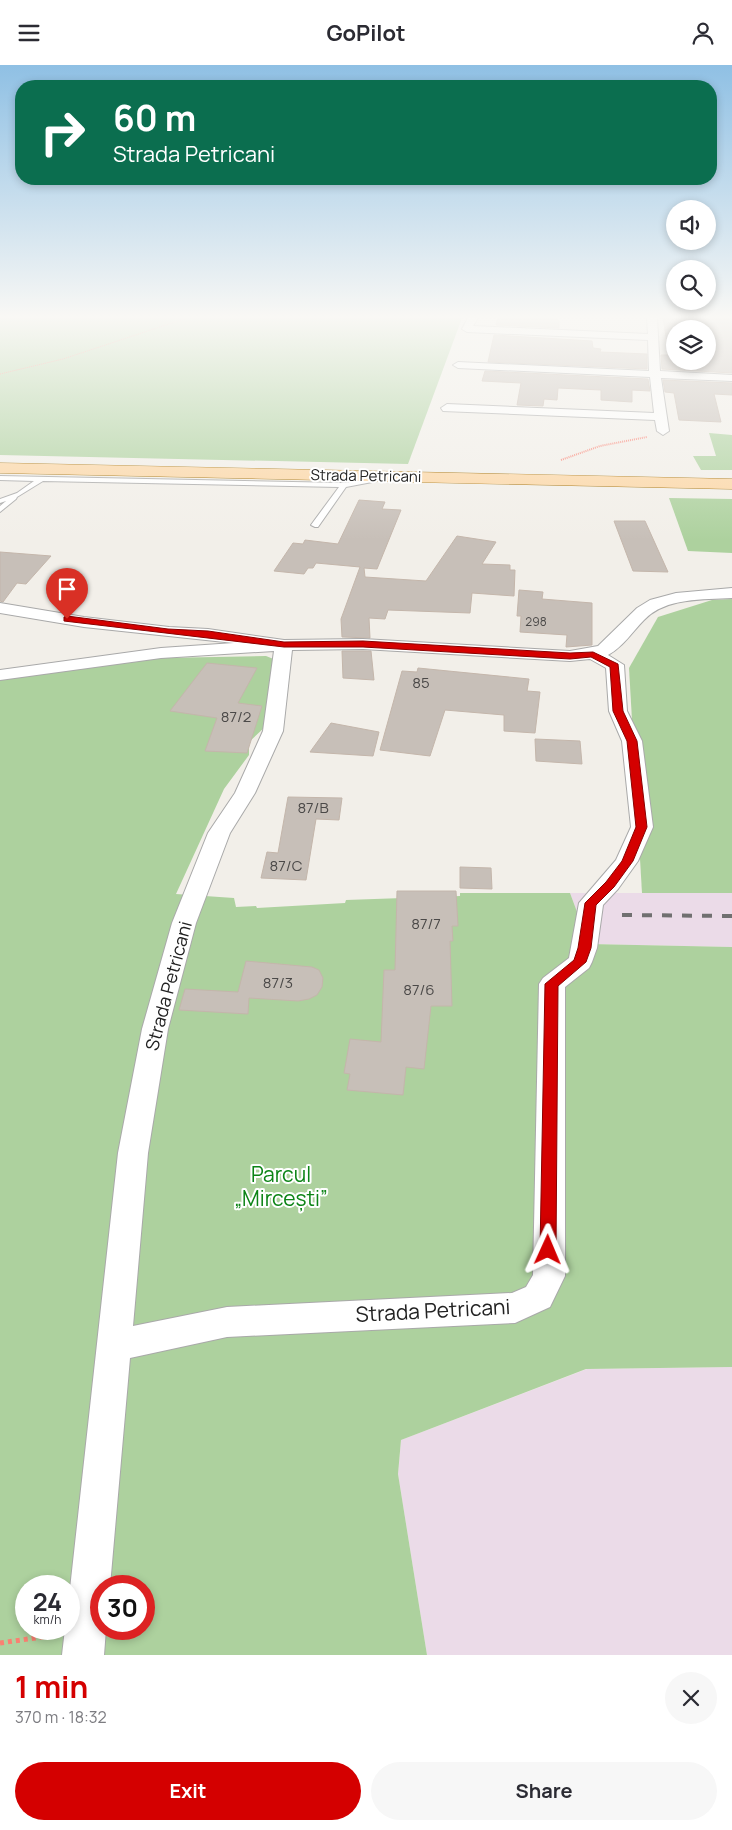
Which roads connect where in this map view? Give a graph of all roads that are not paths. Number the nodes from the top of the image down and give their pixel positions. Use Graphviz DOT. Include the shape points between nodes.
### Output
graph roads {
  1 [pos="657,392"];
  2 [pos="447,409"];
  3 [pos="660,417"];
  4 [pos="664,431"];
  5 [pos="0,468"];
  6 [pos="48,474"];
  7 [pos="399,477"];
  8 [pos="0,478"];
  9 [pos="344,485"];
  10 [pos="732,485"];
  11 [pos="19,494"];
  12 [pos="0,501"];
  13 [pos="0,510"];
  14 [pos="315,525"];
  15 [pos="732,593"];
  16 [pos="0,607"];
  17 [pos="168,632"];
  18 [pos="284,645"];
  19 [pos="161,653"];
  20 [pos="593,654"];
  21 [pos="0,675"];
  22 [pos="115,1345"];
  23 [pos="85,1643"];
  1 -- 3 [label="street"];
  2 -- 3 [label="street"];
  3 -- 4 [label="street"];
  5 -- 6 [label="main road, Strada Petricani"];
  6 -- 7 [label="main road, Strada Petricani"];
  6 -- 8 [label="lane"];
  6 -- 9 [label="lane"];
  6 -- 11 [label="lane"];
  7 -- 9 [label="lane"];
  7 -- 10 [label="main road, Strada Petricani"];
  9 -- 14 [label="lane"];
  11 -- 12 [label="lane"];
  11 -- 13 [label="lane"];
  15 -- 20 [label="street" via="675,599 650,606 628,623 606,649"];
  16 -- 17 [label="street"];
  17 -- 18 [label="street"];
  17 -- 19 [label="street"];
  18 -- 19 [label="street"];
  18 -- 20 [label="street" via="363,644 570,656"];
  18 -- 22 [label="street, Strada Petricani" via="273,731 245,793 219,833 184,923 155,1029 132,1153"];
  19 -- 21 [label="street"];
  20 -- 22 [label="street, Strada Petricani" via="615,665 618,711 632,741 642,827 627,861 591,903 580,962 552,984 549,1275 538,1297 515,1308 227,1322"];
  22 -- 23 [label="street, Strada Petricani"];
}
